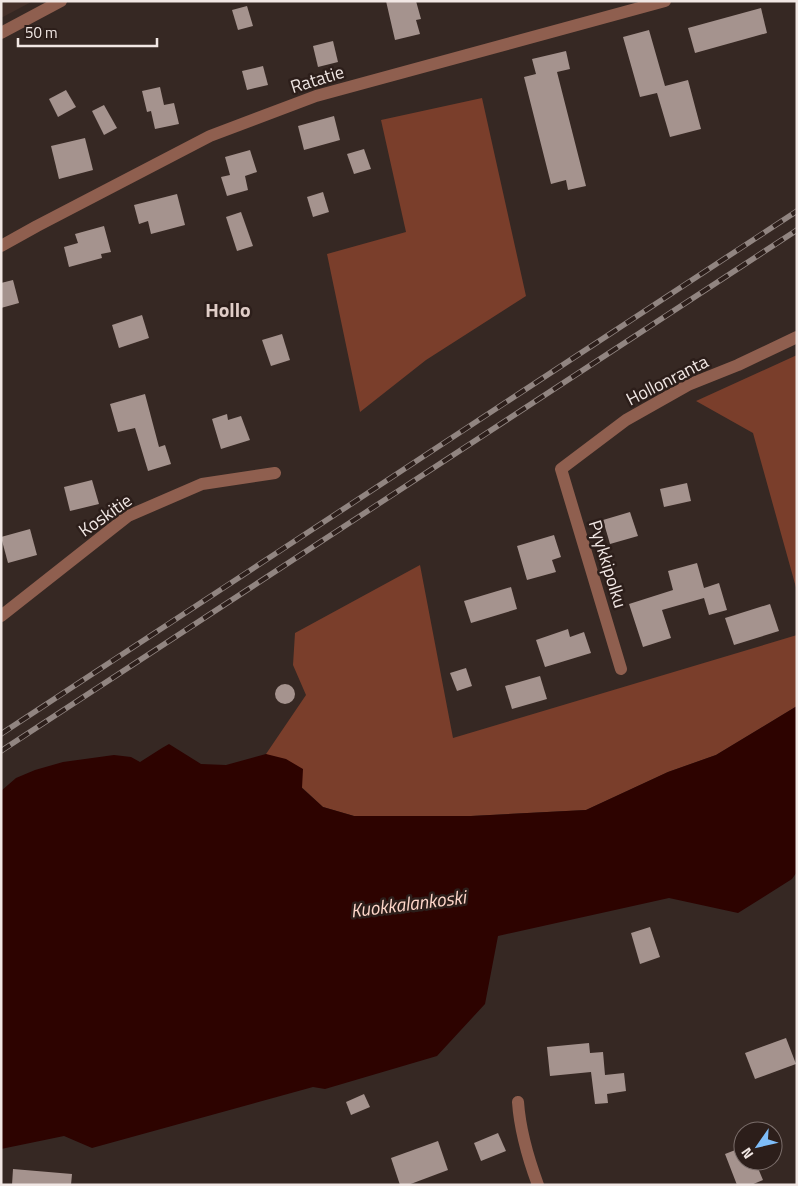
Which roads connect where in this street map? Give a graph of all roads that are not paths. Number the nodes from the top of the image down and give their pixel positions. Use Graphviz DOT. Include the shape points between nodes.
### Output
graph roads {
  1 [pos="61,1"];
  2 [pos="665,1"];
  3 [pos="1,33"];
  4 [pos="1,246"];
  5 [pos="797,338"];
  6 [pos="561,469"];
  7 [pos="275,473"];
  8 [pos="1,616"];
  9 [pos="621,668"];
  10 [pos="518,1102"];
  11 [pos="538,1185"];
  1 -- 3 [label="street"];
  2 -- 4 [label="street, Ratatie" via="316,96 210,136"];
  5 -- 6 [label="street, Hollonranta" via="688,385 626,420"];
  6 -- 9 [label="street, Pyykkipolku"];
  7 -- 8 [label="street, Koskitie" via="202,484 128,516"];
  10 -- 11 [label="street" via="523,1138"];
}
